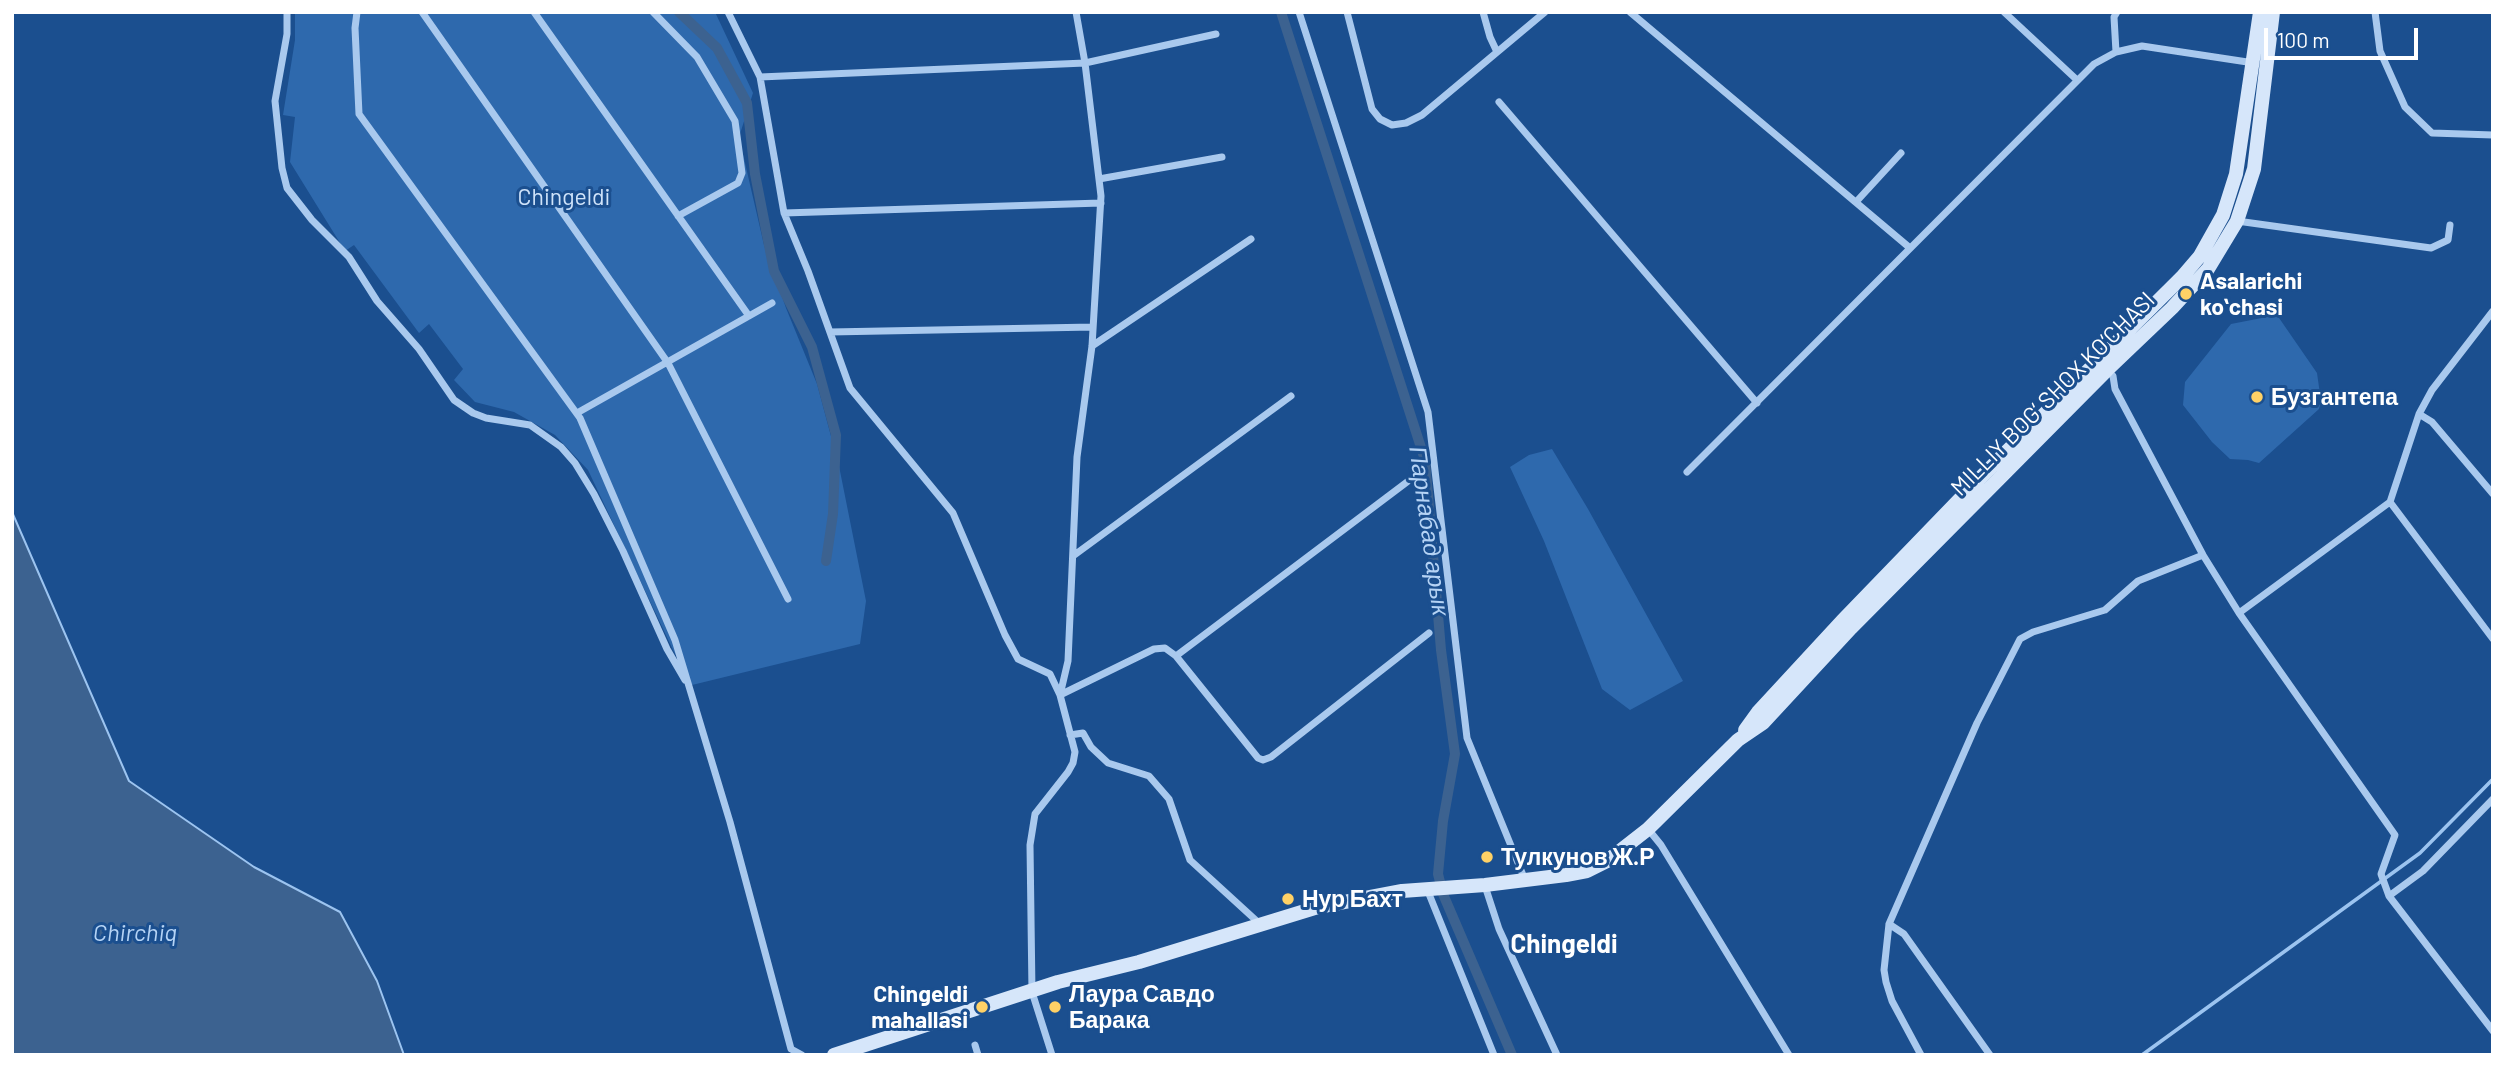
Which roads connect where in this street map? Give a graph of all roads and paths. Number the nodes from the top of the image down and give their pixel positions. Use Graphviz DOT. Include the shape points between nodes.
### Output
graph roads {
  1 [pos="287,12"];
  2 [pos="357,12"];
  3 [pos="422,12"];
  4 [pos="534,12"];
  5 [pos="653,12"];
  6 [pos="728,12"];
  7 [pos="1076,12"];
  8 [pos="1298,12"];
  9 [pos="1347,12"];
  10 [pos="1483,12"];
  11 [pos="1545,12"];
  12 [pos="1630,12"];
  13 [pos="2004,12"];
  14 [pos="2117,12"];
  15 [pos="2260,12"];
  16 [pos="2273,12"];
  17 [pos="2375,12"];
  18 [pos="1216,34"];
  19 [pos="1497,52"];
  20 [pos="2116,52"];
  21 [pos="1085,63"];
  22 [pos="2254,63"];
  23 [pos="760,78"];
  24 [pos="2077,80"];
  25 [pos="1499,102"];
  26 [pos="2493,135"];
  27 [pos="1901,153"];
  28 [pos="1222,157"];
  29 [pos="1099,178"];
  30 [pos="1856,202"];
  31 [pos="1101,203"];
  32 [pos="784,213"];
  33 [pos="678,215"];
  34 [pos="2237,221"];
  35 [pos="2450,225"];
  36 [pos="1251,239"];
  37 [pos="1910,248"];
  38 [pos="772,303"];
  39 [pos="2493,311"];
  40 [pos="749,316"];
  41 [pos="1093,327"];
  42 [pos="830,332"];
  43 [pos="1092,346"];
  44 [pos="668,363"];
  45 [pos="2102,365"];
  46 [pos="1292,396"];
  47 [pos="1757,403"];
  48 [pos="577,414"];
  49 [pos="2419,414"];
  50 [pos="1687,472"];
  51 [pos="1407,482"];
  52 [pos="2493,495"];
  53 [pos="2390,502"];
  54 [pos="2203,555"];
  55 [pos="1073,556"];
  56 [pos="788,599"];
  57 [pos="2239,613"];
  58 [pos="1429,633"];
  59 [pos="2493,639"];
  60 [pos="1176,656"];
  61 [pos="692,692"];
  62 [pos="1060,695"];
  63 [pos="1070,734"];
  64 [pos="2493,799"];
  65 [pos="1642,833"];
  66 [pos="1526,881"];
  67 [pos="1485,885"];
  68 [pos="1427,888"];
  69 [pos="2389,897"];
  70 [pos="1261,924"];
  71 [pos="1889,924"];
  72 [pos="1032,992"];
  73 [pos="2493,1031"];
  74 [pos="975,1045"];
  75 [pos="851,1052"];
  76 [pos="802,1055"];
  77 [pos="834,1055"];
  78 [pos="978,1055"];
  79 [pos="1052,1055"];
  80 [pos="1494,1055"];
  81 [pos="1557,1055"];
  82 [pos="1788,1055"];
  83 [pos="1921,1055"];
  84 [pos="1990,1055"];
  1 -- 61 [label="street" via="275,101 284,179 293,199 349,257 454,400 486,418 530,425 575,463"];
  2 -- 48 [label="street" via="359,114"];
  3 -- 44 [label="street"];
  4 -- 33 [label="street"];
  5 -- 33 [label="street" via="697,57 735,121 742,173 738,183"];
  6 -- 23 [label="street"];
  7 -- 21 [label="street"];
  8 -- 66 [label="street" via="1428,412 1467,738"];
  9 -- 19 [label="street" via="1372,109 1392,125 1422,115"];
  10 -- 19 [label="street"];
  11 -- 19 [label="street"];
  12 -- 30 [label="street"];
  13 -- 24 [label="street"];
  14 -- 20 [label="street"];
  15 -- 22 [label="main road, MILLIY BOG‘ SHOX KO‘CHASI"];
  16 -- 34 [label="main road, MILLIY BOG‘ SHOX KO‘CHASI" via="2258,151"];
  17 -- 26 [label="street" via="2380,51 2405,107 2432,133"];
  18 -- 21 [label="street"];
  20 -- 22 [label="street" via="2151,47"];
  20 -- 24 [label="street"];
  21 -- 23 [label="street"];
  21 -- 29 [label="street"];
  22 -- 45 [label="main road, MILLIY BOG‘ SHOX KO‘CHASI" via="2236,174 2214,233 2200,256"];
  23 -- 32 [label="street"];
  24 -- 37 [label="street"];
  25 -- 47 [label="street"];
  27 -- 30 [label="street"];
  28 -- 29 [label="street"];
  29 -- 31 [label="street"];
  30 -- 37 [label="street"];
  31 -- 32 [label="street"];
  31 -- 41 [label="street"];
  32 -- 42 [label="street"];
  33 -- 40 [label="street"];
  34 -- 35 [label="street" via="2431,248 2448,240"];
  34 -- 45 [label="main road, MILLIY BOG‘ SHOX KO‘CHASI" via="2194,285"];
  36 -- 43 [label="street"];
  37 -- 47 [label="street"];
  38 -- 40 [label="street"];
  39 -- 49 [label="street"];
  40 -- 44 [label="street"];
  41 -- 42 [label="street"];
  41 -- 43 [label="street"];
  42 -- 62 [label="street" via="850,388 953,513 1018,659 1046,671"];
  43 -- 55 [label="street" via="1077,457"];
  44 -- 48 [label="street"];
  44 -- 56 [label="street"];
  45 -- 54 [label="street" via="2113,376"];
  45 -- 65 [label="main road, MILLIY BOG‘ SHOX KO‘CHASI" via="1988,480 1763,723 1738,740"];
  46 -- 55 [label="street"];
  47 -- 50 [label="street"];
  48 -- 61 [label="street" via="675,640"];
  49 -- 52 [label="street" via="2432,422"];
  49 -- 53 [label="street"];
  51 -- 60 [label="street"];
  53 -- 57 [label="street"];
  53 -- 59 [label="street"];
  54 -- 57 [label="street"];
  54 -- 71 [label="street" via="2138,580 2105,610 2020,639 1977,723"];
  55 -- 62 [label="street" via="1068,661"];
  57 -- 69 [label="street" via="2395,835 2381,874"];
  58 -- 60 [label="street" via="1263,760"];
  60 -- 62 [label="street" via="1165,648 1154,649"];
  61 -- 76 [label="street" via="791,1049"];
  62 -- 63 [label="street"];
  63 -- 70 [label="street" via="1083,733 1108,763 1149,776 1169,799 1190,860"];
  63 -- 72 [label="street" via="1073,763 1035,814 1030,845"];
  64 -- 69 [label="street" via="2423,871"];
  65 -- 66 [label="main road, MILLIY BOG‘ SHOX KO‘CHASI" via="1597,867"];
  65 -- 82 [label="street" via="1661,845"];
  66 -- 67 [label="main road, MILLIY BOG‘ SHOX KO‘CHASI"];
  67 -- 68 [label="main road, MILLIY BOG‘ SHOX KO‘CHASI"];
  67 -- 81 [label="street" via="1499,929"];
  68 -- 70 [label="main road, MILLIY BOG‘ SHOX KO‘CHASI" via="1318,907"];
  68 -- 80 [label="street"];
  69 -- 73 [label="street"];
  70 -- 72 [label="main road, MILLIY BOG‘ SHOX KO‘CHASI"];
  71 -- 83 [label="street" via="1886,982"];
  71 -- 84 [label="street" via="1904,934"];
  72 -- 75 [label="main road, MILLIY BOG‘ SHOX KO‘CHASI"];
  72 -- 79 [label="street"];
  74 -- 78 [label="street"];
  75 -- 77 [label="main road, MILLIY BOG‘ SHOX KO‘CHASI"];
}
